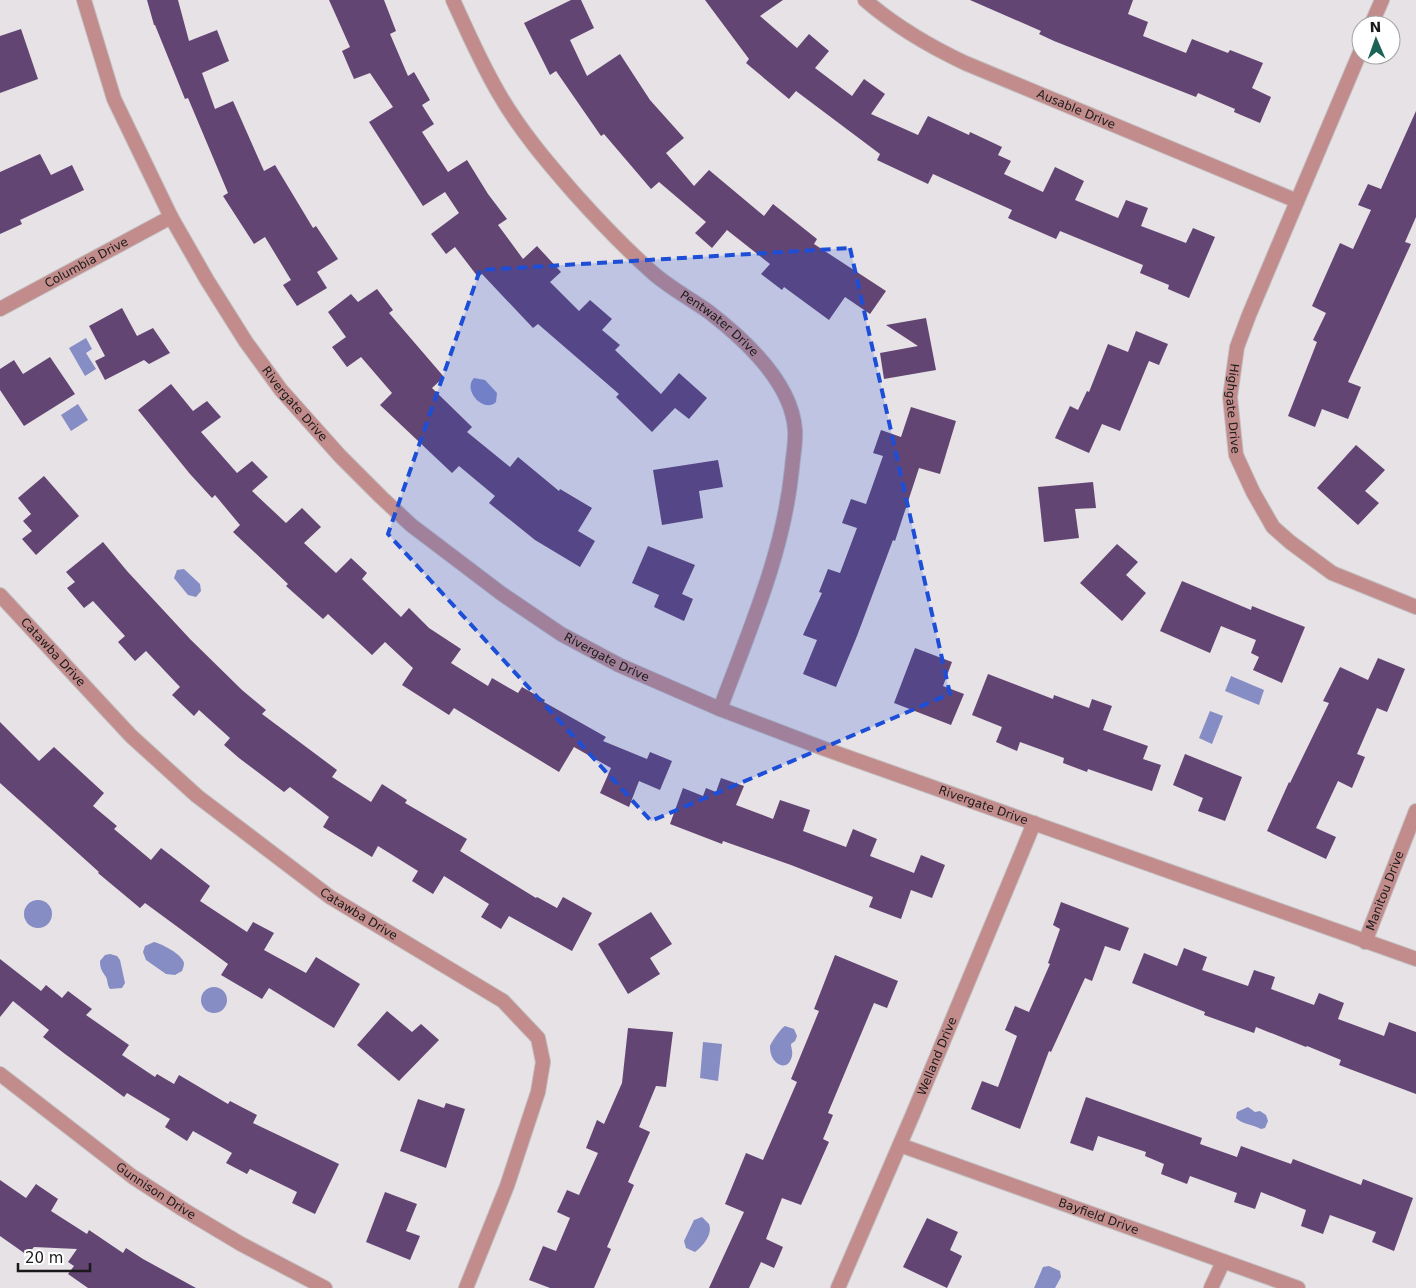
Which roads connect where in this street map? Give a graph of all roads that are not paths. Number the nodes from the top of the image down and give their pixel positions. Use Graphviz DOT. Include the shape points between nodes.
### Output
graph roads {
  1 [pos="84,0"];
  2 [pos="453,0"];
  3 [pos="865,0"];
  4 [pos="1382,0"];
  5 [pos="1376,15"];
  6 [pos="1355,65"];
  7 [pos="1297,201"];
  8 [pos="171,217"];
  9 [pos="0,309"];
  10 [pos="0,596"];
  11 [pos="1416,607"];
  12 [pos="720,709"];
  13 [pos="1416,811"];
  14 [pos="1034,823"];
  15 [pos="1365,942"];
  16 [pos="1416,959"];
  17 [pos="0,1074"];
  18 [pos="900,1145"];
  19 [pos="1222,1262"];
  20 [pos="325,1288"];
  21 [pos="466,1288"];
  22 [pos="838,1288"];
  23 [pos="1211,1288"];
  24 [pos="1298,1288"];
  1 -- 8 [label="street, Rivergate Drive" via="114,99"];
  2 -- 12 [label="street, Pentwater Drive" via="498,93 529,138 574,193 655,274 710,313 745,344 774,376 789,404 795,430 782,534"];
  3 -- 7 [label="street, Ausable Drive" via="901,28 965,63"];
  4 -- 5 [label="street"];
  6 -- 7 [label="street, Highgate Drive"];
  7 -- 11 [label="street, Highgate Drive" via="1237,348 1230,397 1236,455 1273,527 1290,542 1332,573"];
  8 -- 9 [label="street, Columbia Drive"];
  8 -- 12 [label="street, Rivergate Drive" via="246,342 281,390 340,456 411,525 561,634 619,665"];
  10 -- 21 [label="street, Catawba Drive" via="131,736 197,796 330,897 503,1001 538,1038 543,1062 538,1092 508,1186"];
  12 -- 14 [label="street, Rivergate Drive"];
  13 -- 15 [label="street, Manitou Drive"];
  14 -- 15 [label="street, Rivergate Drive"];
  14 -- 18 [label="street, Welland Drive"];
  15 -- 16 [label="street, Rivergate Drive"];
  17 -- 20 [label="street, Gunnison Drive" via="147,1186 241,1244"];
  18 -- 19 [label="street, Bayfield Drive"];
  18 -- 22 [label="street, Welland Drive"];
  19 -- 23 [label="street"];
  19 -- 24 [label="street, Bayfield Drive"];
}
